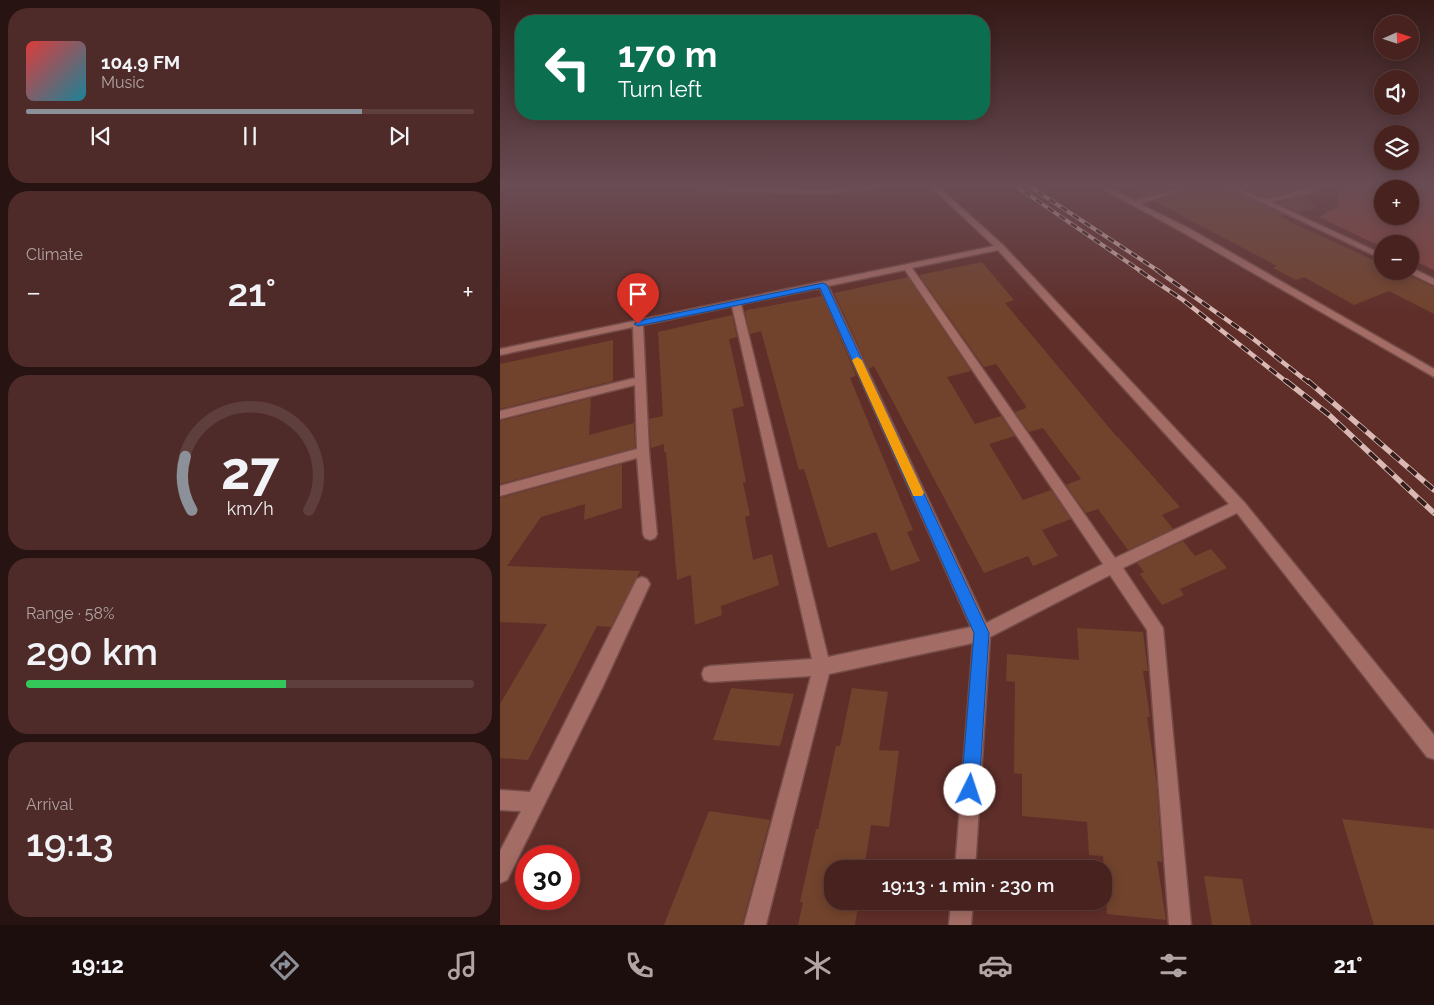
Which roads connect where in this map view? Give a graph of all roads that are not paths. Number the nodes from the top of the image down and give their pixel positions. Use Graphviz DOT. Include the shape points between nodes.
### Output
graph roads {
  1 [pos="978,227"];
  2 [pos="1178,227"];
  3 [pos="1318,227"];
  4 [pos="1000,247"];
  5 [pos="1374,253"];
  6 [pos="908,268"];
  7 [pos="1419,274"];
  8 [pos="1434,282"];
  9 [pos="823,285"];
  10 [pos="736,303"];
  11 [pos="638,324"];
  12 [pos="500,352"];
  13 [pos="1434,374"];
  14 [pos="641,380"];
  15 [pos="500,414"];
  16 [pos="643,452"];
  17 [pos="500,491"];
  18 [pos="1239,506"];
  19 [pos="650,534"];
  20 [pos="1111,567"];
  21 [pos="642,584"];
  22 [pos="982,633"];
  23 [pos="822,667"];
  24 [pos="710,674"];
  25 [pos="1434,750"];
  26 [pos="500,800"];
  27 [pos="537,802"];
  28 [pos="965,860"];
  29 [pos="500,873"];
  30 [pos="961,910"];
  31 [pos="755,925"];
  32 [pos="960,925"];
  33 [pos="1180,925"];
  1 -- 4 [label="street"];
  2 -- 13 [label="street"];
  3 -- 5 [label="street"];
  4 -- 6 [label="street"];
  4 -- 18 [label="street"];
  6 -- 9 [label="street"];
  6 -- 20 [label="street"];
  7 -- 8 [label="street"];
  9 -- 10 [label="street"];
  9 -- 22 [label="street"];
  10 -- 11 [label="street"];
  10 -- 23 [label="street"];
  11 -- 12 [label="street"];
  11 -- 14 [label="street"];
  14 -- 15 [label="street"];
  14 -- 16 [label="street"];
  16 -- 17 [label="street"];
  16 -- 19 [label="street"];
  18 -- 20 [label="street"];
  18 -- 25 [label="street"];
  20 -- 22 [label="street"];
  20 -- 33 [label="street" via="1155,628"];
  21 -- 27 [label="street"];
  22 -- 23 [label="street"];
  22 -- 28 [label="street"];
  23 -- 24 [label="street"];
  23 -- 31 [label="street"];
  26 -- 27 [label="street"];
  27 -- 29 [label="street"];
  30 -- 32 [label="street"];
}
